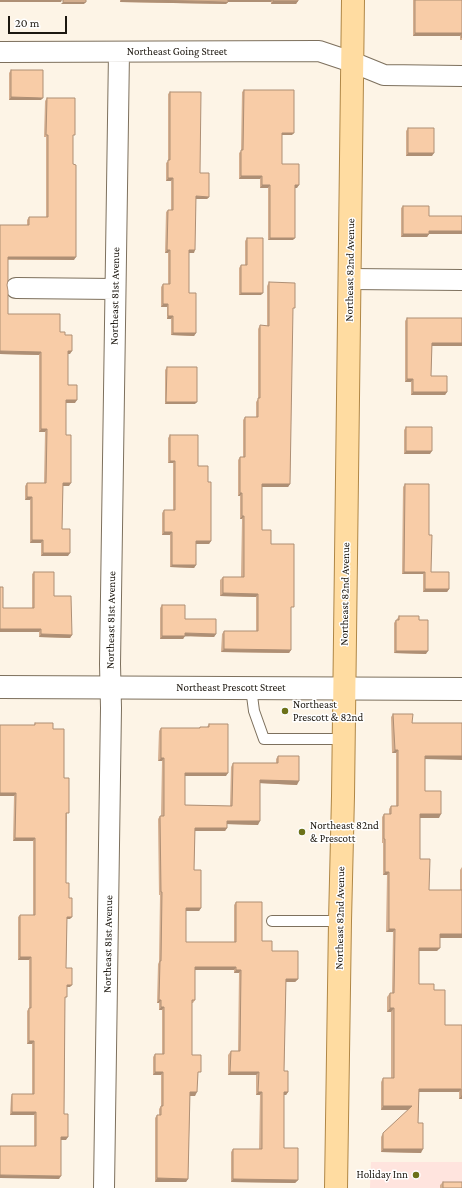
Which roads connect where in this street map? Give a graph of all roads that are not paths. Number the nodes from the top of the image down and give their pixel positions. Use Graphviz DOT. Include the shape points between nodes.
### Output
graph roads {
  1 [pos="353,0"];
  2 [pos="0,52"];
  3 [pos="119,52"];
  4 [pos="352,62"];
  5 [pos="462,76"];
  6 [pos="350,279"];
  7 [pos="462,280"];
  8 [pos="16,288"];
  9 [pos="115,290"];
  10 [pos="0,687"];
  11 [pos="110,688"];
  12 [pos="250,688"];
  13 [pos="344,688"];
  14 [pos="462,689"];
  15 [pos="344,739"];
  16 [pos="272,921"];
  17 [pos="340,921"];
  18 [pos="104,1188"];
  19 [pos="336,1188"];
  1 -- 4 [label="main road, Northeast 82nd Avenue"];
  2 -- 3 [label="street, Northeast Going Street"];
  3 -- 4 [label="street, Northeast Going Street" via="319,51"];
  3 -- 9 [label="street, Northeast 81st Avenue"];
  4 -- 5 [label="street, Northeast Going Street" via="384,75"];
  4 -- 6 [label="main road, Northeast 82nd Avenue"];
  6 -- 7 [label="street"];
  6 -- 13 [label="main road, Northeast 82nd Avenue"];
  8 -- 9 [label="street"];
  9 -- 11 [label="street, Northeast 81st Avenue"];
  10 -- 11 [label="street, Northeast Prescott Street"];
  11 -- 12 [label="street, Northeast Prescott Street"];
  11 -- 18 [label="street, Northeast 81st Avenue"];
  12 -- 13 [label="street, Northeast Prescott Street"];
  12 -- 15 [label="lane" via="254,711 264,739"];
  13 -- 14 [label="street, Northeast Prescott Street"];
  13 -- 15 [label="main road, Northeast 82nd Avenue"];
  15 -- 17 [label="main road, Northeast 82nd Avenue"];
  16 -- 17 [label="lane"];
  17 -- 19 [label="main road, Northeast 82nd Avenue"];
}
